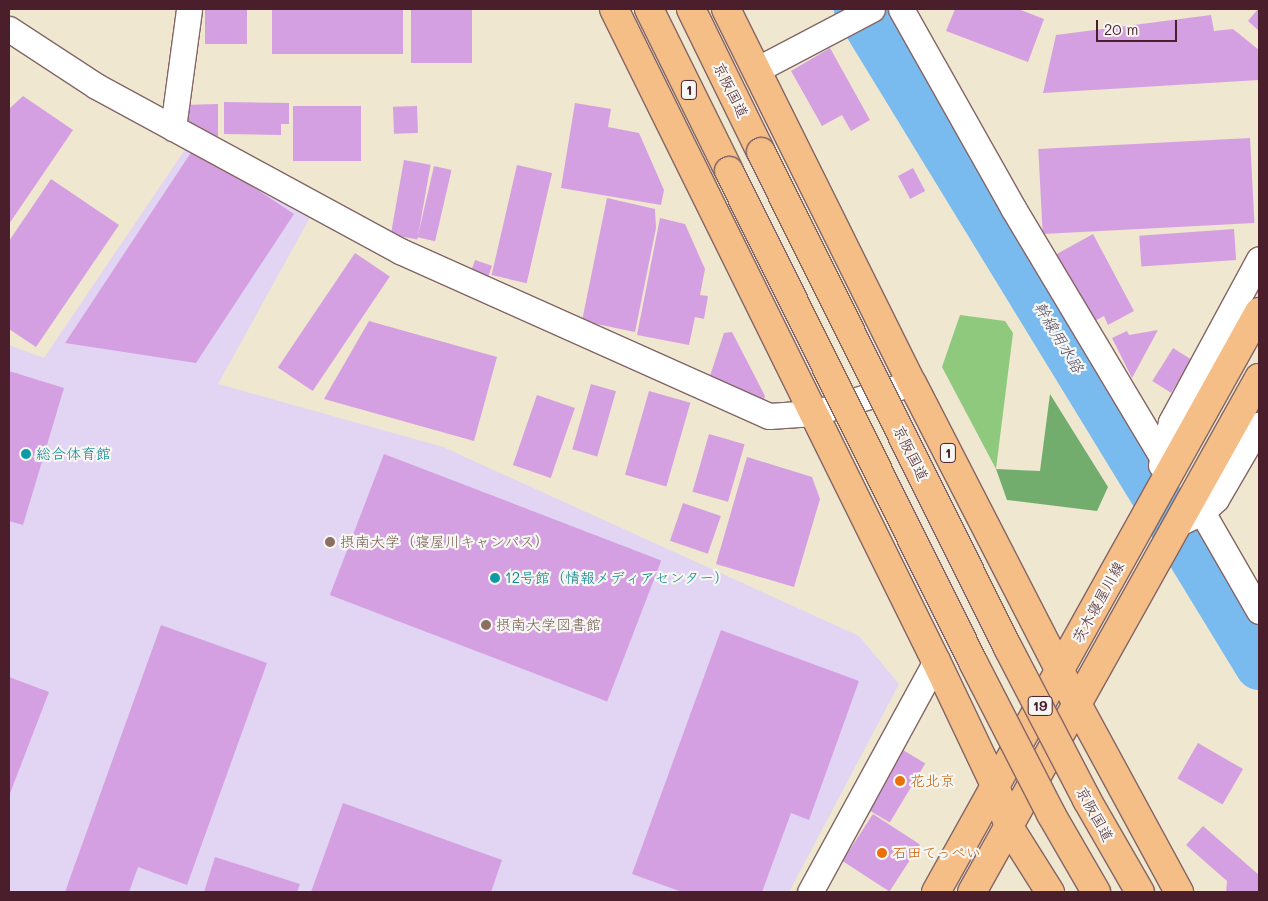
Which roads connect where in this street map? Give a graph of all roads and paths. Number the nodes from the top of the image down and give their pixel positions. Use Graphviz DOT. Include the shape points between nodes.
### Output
graph roads {
  1 [pos="189,9"];
  2 [pos="614,9"];
  3 [pos="649,9"];
  4 [pos="691,9"];
  5 [pos="726,9"];
  6 [pos="872,9"];
  7 [pos="901,9"];
  8 [pos="9,29"];
  9 [pos="756,70"];
  10 [pos="172,128"];
  11 [pos="1259,259"];
  12 [pos="1259,312"];
  13 [pos="1259,378"];
  14 [pos="912,384"];
  15 [pos="814,413"];
  16 [pos="1257,430"];
  17 [pos="1162,476"];
  18 [pos="1190,516"];
  19 [pos="1259,611"];
  20 [pos="936,661"];
  21 [pos="1060,669"];
  22 [pos="1078,704"];
  23 [pos="995,785"];
  24 [pos="1009,827"];
  25 [pos="810,892"];
  26 [pos="936,892"];
  27 [pos="972,892"];
  28 [pos="1050,892"];
  29 [pos="1096,892"];
  30 [pos="1140,892"];
  31 [pos="1179,892"];
  1 -- 10 [label="street"];
  2 -- 15 [label="main road, 1"];
  3 -- 29 [label="main road, 1, bridge" via="974,664 1051,814"];
  4 -- 30 [label="main road, 京阪国道 / 1, bridge" via="1008,648 1087,800"];
  5 -- 9 [label="main road, 1"];
  6 -- 9 [label="street"];
  7 -- 17 [label="street"];
  8 -- 10 [label="street" via="96,86"];
  9 -- 14 [label="main road, 1"];
  10 -- 15 [label="street" via="400,251 769,416"];
  11 -- 17 [label="street" via="1171,422"];
  12 -- 17 [label="main road, 茨木寝屋川線 / 19"];
  13 -- 18 [label="main road, 19"];
  14 -- 15 [label="street"];
  14 -- 21 [label="main road, 1"];
  15 -- 20 [label="main road, 1"];
  16 -- 18 [label="street" via="1216,499"];
  17 -- 21 [label="main road, 茨木寝屋川線 / 19" via="1144,520"];
  18 -- 19 [label="street"];
  18 -- 22 [label="main road, 19" via="1164,550"];
  20 -- 23 [label="main road, 1"];
  20 -- 25 [label="street"];
  21 -- 22 [label="main road, 1"];
  21 -- 23 [label="main road, 茨木寝屋川線 / 19"];
  22 -- 24 [label="main road, 19"];
  22 -- 31 [label="main road, 1"];
  23 -- 24 [label="main road, 1"];
  23 -- 26 [label="main road, 茨木寝屋川線 / 19"];
  24 -- 27 [label="main road, 19"];
  24 -- 28 [label="main road, 1"];
}
